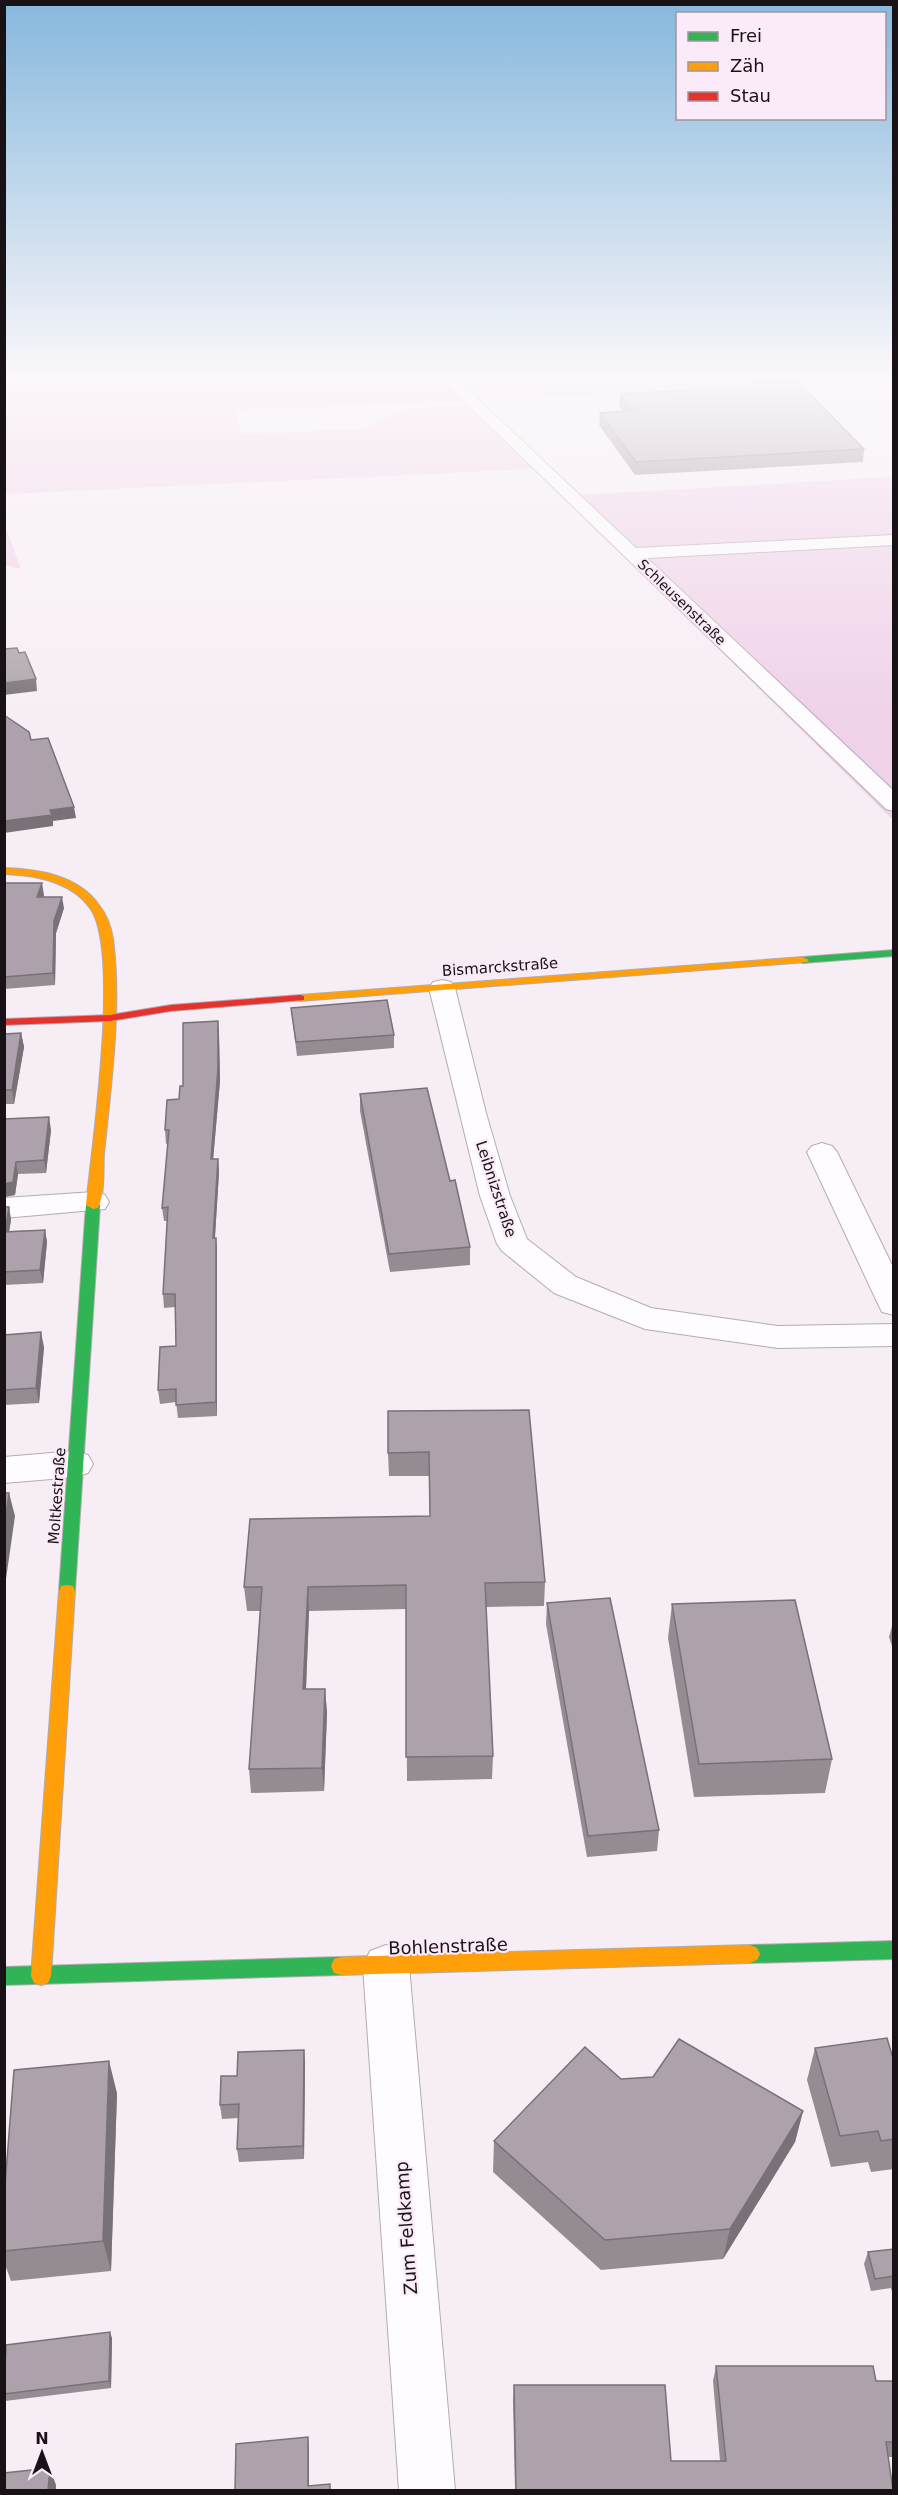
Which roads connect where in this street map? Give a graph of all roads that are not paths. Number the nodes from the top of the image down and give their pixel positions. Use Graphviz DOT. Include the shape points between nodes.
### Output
graph roads {
  1 [pos="565,490"];
  2 [pos="894,540"];
  3 [pos="632,554"];
  4 [pos="894,804"];
  5 [pos="4,871"];
  6 [pos="894,953"];
  7 [pos="442,988"];
  8 [pos="110,1018"];
  9 [pos="4,1022"];
  10 [pos="822,1152"];
  11 [pos="94,1202"];
  12 [pos="4,1208"];
  13 [pos="894,1304"];
  14 [pos="894,1335"];
  15 [pos="75,1464"];
  16 [pos="4,1470"];
  17 [pos="894,1950"];
  18 [pos="386,1966"];
  19 [pos="4,1976"];
  20 [pos="41,1976"];
  21 [pos="427,2490"];
  1 -- 3 [label="street, Schleusenstraße"];
  2 -- 3 [label="street"];
  3 -- 4 [label="street, Schleusenstraße"];
  5 -- 8 [label="street, Moltkestraße" via="43,874 62,880 82,892 98,909 107,933"];
  6 -- 7 [label="street, Bismarckstraße"];
  7 -- 8 [label="street, Bismarckstraße" via="171,1008"];
  7 -- 14 [label="street, Leibnizstraße" via="495,1197 513,1244 564,1285 645,1318 778,1337"];
  8 -- 9 [label="street, Bismarckstraße"];
  8 -- 11 [label="street, Moltkestraße"];
  10 -- 13 [label="street"];
  11 -- 12 [label="street"];
  11 -- 15 [label="street, Moltkestraße"];
  15 -- 16 [label="street"];
  15 -- 20 [label="street, Moltkestraße"];
  17 -- 18 [label="street, Bohlenstraße"];
  18 -- 20 [label="street, Bohlenstraße"];
  18 -- 21 [label="street, Zum Feldkamp"];
  19 -- 20 [label="street, Bohlenstraße"];
}
